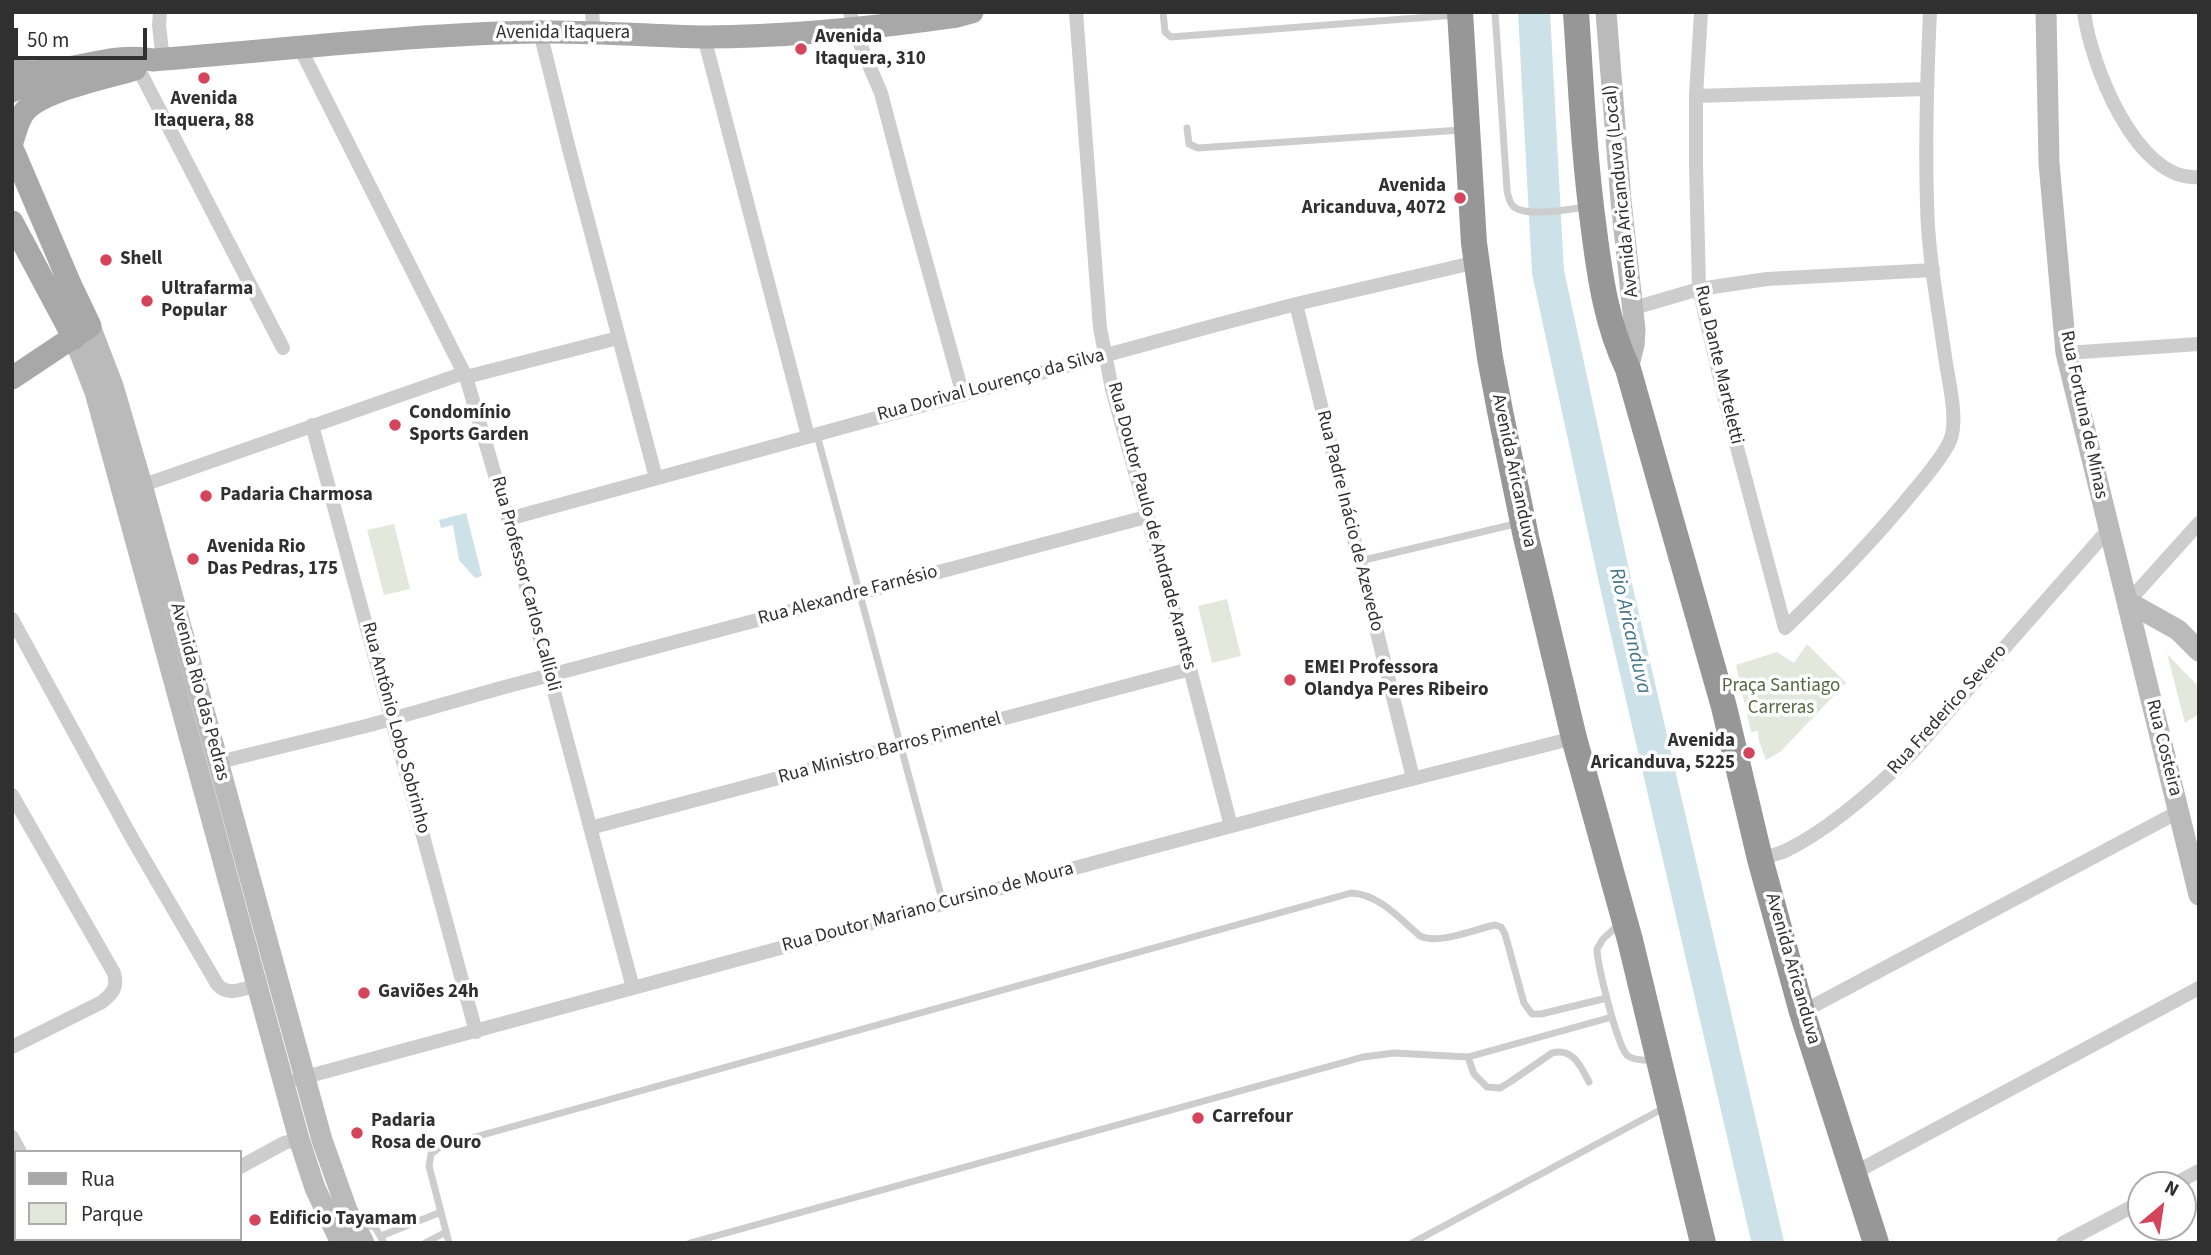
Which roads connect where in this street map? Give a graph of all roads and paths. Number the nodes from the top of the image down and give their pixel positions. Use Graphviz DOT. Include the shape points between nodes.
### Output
graph roads {
  1 [pos="160,12"];
  2 [pos="972,12"];
  3 [pos="1076,12"];
  4 [pos="1163,12"];
  5 [pos="1496,12"];
  6 [pos="1576,12"];
  7 [pos="1606,12"];
  8 [pos="1701,12"];
  9 [pos="1930,12"];
  10 [pos="2046,12"];
  11 [pos="2084,12"];
  12 [pos="1460,14"];
  13 [pos="852,21"];
  14 [pos="593,23"];
  15 [pos="540,32"];
  16 [pos="704,37"];
  17 [pos="299,46"];
  18 [pos="152,63"];
  19 [pos="62,69"];
  20 [pos="12,70"];
  21 [pos="1926,89"];
  22 [pos="12,91"];
  23 [pos="1696,96"];
  24 [pos="1187,128"];
  25 [pos="1467,130"];
  26 [pos="12,142"];
  27 [pos="12,148"];
  28 [pos="2199,177"];
  29 [pos="1601,205"];
  30 [pos="12,222"];
  31 [pos="1477,262"];
  32 [pos="1933,270"];
  33 [pos="1699,289"];
  34 [pos="1296,304"];
  35 [pos="1634,308"];
  36 [pos="82,332"];
  37 [pos="618,338"];
  38 [pos="2199,344"];
  39 [pos="283,348"];
  40 [pos="2066,353"];
  41 [pos="1105,355"];
  42 [pos="1628,369"];
  43 [pos="465,375"];
  44 [pos="12,378"];
  45 [pos="963,395"];
  46 [pos="312,425"];
  47 [pos="813,435"];
  48 [pos="656,478"];
  49 [pos="132,489"];
  50 [pos="1146,517"];
  51 [pos="508,519"];
  52 [pos="1523,522"];
  53 [pos="2199,523"];
  54 [pos="2109,529"];
  55 [pos="1359,561"];
  56 [pos="860,593"];
  57 [pos="2128,601"];
  58 [pos="12,618"];
  59 [pos="2199,651"];
  60 [pos="1190,669"];
  61 [pos="549,676"];
  62 [pos="392,719"];
  63 [pos="1574,738"];
  64 [pos="901,746"];
  65 [pos="219,762"];
  66 [pos="1413,778"];
  67 [pos="12,795"];
  68 [pos="2178,812"];
  69 [pos="1231,827"];
  70 [pos="590,828"];
  71 [pos="1760,859"];
  72 [pos="2199,895"];
  73 [pos="944,904"];
  74 [pos="1624,919"];
  75 [pos="257,985"];
  76 [pos="633,988"];
  77 [pos="2199,988"];
  78 [pos="1607,998"];
  79 [pos="1802,1012"];
  80 [pos="1612,1017"];
  81 [pos="476,1032"];
  82 [pos="12,1047"];
  83 [pos="1468,1057"];
  84 [pos="1658,1061"];
  85 [pos="305,1078"];
  86 [pos="283,1082"];
  87 [pos="1589,1082"];
  88 [pos="1669,1105"];
  89 [pos="299,1139"];
  90 [pos="322,1140"];
  91 [pos="457,1142"];
  92 [pos="441,1146"];
  93 [pos="242,1166"];
  94 [pos="1854,1173"];
  95 [pos="2127,1209"];
  96 [pos="441,1212"];
  97 [pos="342,1230"];
  98 [pos="446,1232"];
  99 [pos="376,1240"];
  100 [pos="425,1243"];
  101 [pos="449,1243"];
  102 [pos="690,1243"];
  103 [pos="1412,1243"];
  104 [pos="1703,1243"];
  105 [pos="1877,1243"];
  106 [pos="2063,1243"];
  1 -- 18 [label="street"];
  2 -- 13 [label="main road, Avenida Itaquera"];
  3 -- 41 [label="street, Rua Doutor Paulo de Andrade Arantes" via="1096,299"];
  4 -- 12 [label="lane" via="1165,32 1171,37"];
  5 -- 29 [label="lane" via="1511,204 1526,213"];
  6 -- 29 [label="highway, Avenida Aricanduva" via="1585,160"];
  7 -- 29 [label="main road, Avenida Aricanduva (Local)"];
  8 -- 23 [label="street, Rua Dante Marteletti"];
  9 -- 21 [label="street"];
  10 -- 40 [label="main road, Rua Fortuna de Minas" via="2049,163"];
  11 -- 28 [label="street" via="2093,57 2119,117 2171,172"];
  12 -- 25 [label="highway, Avenida Aricanduva"];
  13 -- 16 [label="main road, Avenida Itaquera"];
  13 -- 45 [label="street" via="881,93"];
  14 -- 15 [label="main road, Avenida Itaquera"];
  14 -- 16 [label="main road, Avenida Itaquera"];
  15 -- 17 [label="main road, Avenida Itaquera"];
  15 -- 37 [label="street"];
  16 -- 47 [label="street"];
  17 -- 18 [label="main road, Avenida Itaquera"];
  17 -- 43 [label="street, Rua Professor Carlos Callioli"];
  18 -- 19 [label="main road, Avenida Itaquera" via="135,57"];
  18 -- 26 [label="main road, Avenida Itaquera" via="33,104 24,112"];
  18 -- 39 [label="street" via="154,103"];
  19 -- 20 [label="main road"];
  19 -- 22 [label="main road, Avenida Itaquera"];
  21 -- 23 [label="street"];
  21 -- 32 [label="street" via="1927,206"];
  23 -- 33 [label="street, Rua Dante Marteletti"];
  24 -- 25 [label="lane" via="1189,144 1195,148"];
  25 -- 31 [label="highway, Avenida Aricanduva"];
  27 -- 36 [label="main road, Avenida Rio das Pedras" via="70,284"];
  29 -- 35 [label="main road, Avenida Aricanduva (Local)"];
  29 -- 42 [label="highway, Avenida Aricanduva" via="1600,277 1610,325"];
  30 -- 36 [label="main road, Avenida Rio das Pedras"];
  31 -- 34 [label="street, Rua Dorival Lourenço da Silva"];
  31 -- 52 [label="highway, Avenida Aricanduva" via="1490,358"];
  32 -- 33 [label="street" via="1767,279"];
  32 -- 33 [label="street, Rua Dante Marteletti" via="1953,418 1951,439 1896,512 1785,628"];
  33 -- 35 [label="street"];
  34 -- 41 [label="street, Rua Dorival Lourenço da Silva"];
  34 -- 55 [label="street, Rua Padre Inácio de Azevedo"];
  35 -- 42 [label="main road, Avenida Aricanduva (Local)" via="1634,345"];
  36 -- 44 [label="main road"];
  36 -- 49 [label="main road, Avenida Rio das Pedras" via="113,386"];
  37 -- 43 [label="street"];
  37 -- 48 [label="street"];
  38 -- 40 [label="street"];
  40 -- 54 [label="main road, Rua Fortuna de Minas"];
  41 -- 45 [label="street, Rua Dorival Lourenço da Silva"];
  41 -- 50 [label="street, Rua Doutor Paulo de Andrade Arantes"];
  42 -- 71 [label="highway, Avenida Aricanduva" via="1724,708"];
  43 -- 46 [label="street"];
  43 -- 51 [label="street, Rua Professor Carlos Callioli"];
  45 -- 47 [label="street, Rua Dorival Lourenço da Silva"];
  46 -- 49 [label="street"];
  46 -- 62 [label="street, Rua Antônio Lobo Sobrinho"];
  47 -- 48 [label="street, Rua Dorival Lourenço da Silva"];
  47 -- 56 [label="lane"];
  48 -- 51 [label="street, Rua Dorival Lourenço da Silva"];
  49 -- 65 [label="main road, Avenida Rio das Pedras"];
  49 -- 75 [label="main road, Avenida Rio das Pedras"];
  50 -- 56 [label="street, Rua Alexandre Farnésio"];
  50 -- 60 [label="street, Rua Doutor Paulo de Andrade Arantes"];
  51 -- 61 [label="street, Rua Professor Carlos Callioli"];
  52 -- 55 [label="lane"];
  52 -- 63 [label="highway, Avenida Aricanduva"];
  53 -- 57 [label="street"];
  54 -- 57 [label="main road, Rua Fortuna de Minas"];
  54 -- 71 [label="street, Rua Frederico Severo" via="1882,782 1816,832"];
  55 -- 66 [label="street, Rua Padre Inácio de Azevedo"];
  56 -- 61 [label="street, Rua Alexandre Farnésio"];
  56 -- 64 [label="lane"];
  57 -- 59 [label="main road" via="2178,630"];
  57 -- 68 [label="main road, Rua Costeira"];
  58 -- 75 [label="street" via="217,984 229,992"];
  60 -- 64 [label="street, Rua Ministro Barros Pimentel"];
  60 -- 69 [label="street, Rua Doutor Paulo de Andrade Arantes"];
  61 -- 62 [label="street, Rua Alexandre Farnésio"];
  61 -- 70 [label="street, Rua Professor Carlos Callioli"];
  62 -- 65 [label="street, Rua Alexandre Farnésio"];
  62 -- 81 [label="street, Rua Antônio Lobo Sobrinho"];
  63 -- 66 [label="street, Rua Doutor Mariano Cursino de Moura"];
  63 -- 74 [label="highway, Avenida Aricanduva"];
  64 -- 70 [label="street, Rua Ministro Barros Pimentel"];
  64 -- 73 [label="lane"];
  65 -- 85 [label="main road, Avenida Rio das Pedras"];
  66 -- 69 [label="street, Rua Doutor Mariano Cursino de Moura"];
  67 -- 82 [label="street" via="114,973 116,988 102,1002"];
  68 -- 72 [label="main road, Rua Costeira"];
  68 -- 79 [label="street"];
  69 -- 73 [label="street, Rua Doutor Mariano Cursino de Moura"];
  70 -- 76 [label="street, Rua Professor Carlos Callioli"];
  71 -- 79 [label="highway, Avenida Aricanduva"];
  73 -- 76 [label="street, Rua Doutor Mariano Cursino de Moura"];
  74 -- 78 [label="lane" via="1597,949"];
  74 -- 84 [label="highway, Avenida Aricanduva"];
  75 -- 86 [label="main road, Avenida Rio das Pedras"];
  76 -- 81 [label="street, Rua Doutor Mariano Cursino de Moura"];
  77 -- 94 [label="street"];
  78 -- 80 [label="lane"];
  78 -- 91 [label="lane" via="1532,1014 1524,1003 1501,927 1426,939 1372,897 1351,893"];
  79 -- 94 [label="highway, Avenida Aricanduva"];
  80 -- 83 [label="lane"];
  80 -- 84 [label="lane" via="1625,1055"];
  81 -- 85 [label="street, Rua Doutor Mariano Cursino de Moura"];
  83 -- 87 [label="lane" via="1487,1087 1510,1082 1560,1051 1573,1056"];
  83 -- 102 [label="lane" via="1394,1053 1363,1057"];
  84 -- 88 [label="highway, Avenida Aricanduva"];
  85 -- 86 [label="street, Rua Doutor Mariano Cursino de Moura"];
  85 -- 90 [label="main road, Avenida Rio das Pedras"];
  86 -- 89 [label="main road, Avenida Rio das Pedras"];
  88 -- 103 [label="lane"];
  88 -- 104 [label="highway, Avenida Aricanduva"];
  89 -- 90 [label="main road"];
  89 -- 93 [label="street"];
  89 -- 97 [label="main road, Avenida Rio das Pedras" via="315,1188"];
  90 -- 97 [label="main road, Avenida Rio das Pedras"];
  92 -- 96 [label="lane" via="429,1159"];
  94 -- 105 [label="highway, Avenida Aricanduva"];
  95 -- 106 [label="street"];
  96 -- 98 [label="lane"];
  96 -- 99 [label="lane"];
  97 -- 99 [label="main road, Avenida Rio das Pedras"];
  98 -- 100 [label="lane"];
  98 -- 101 [label="lane"];
}
